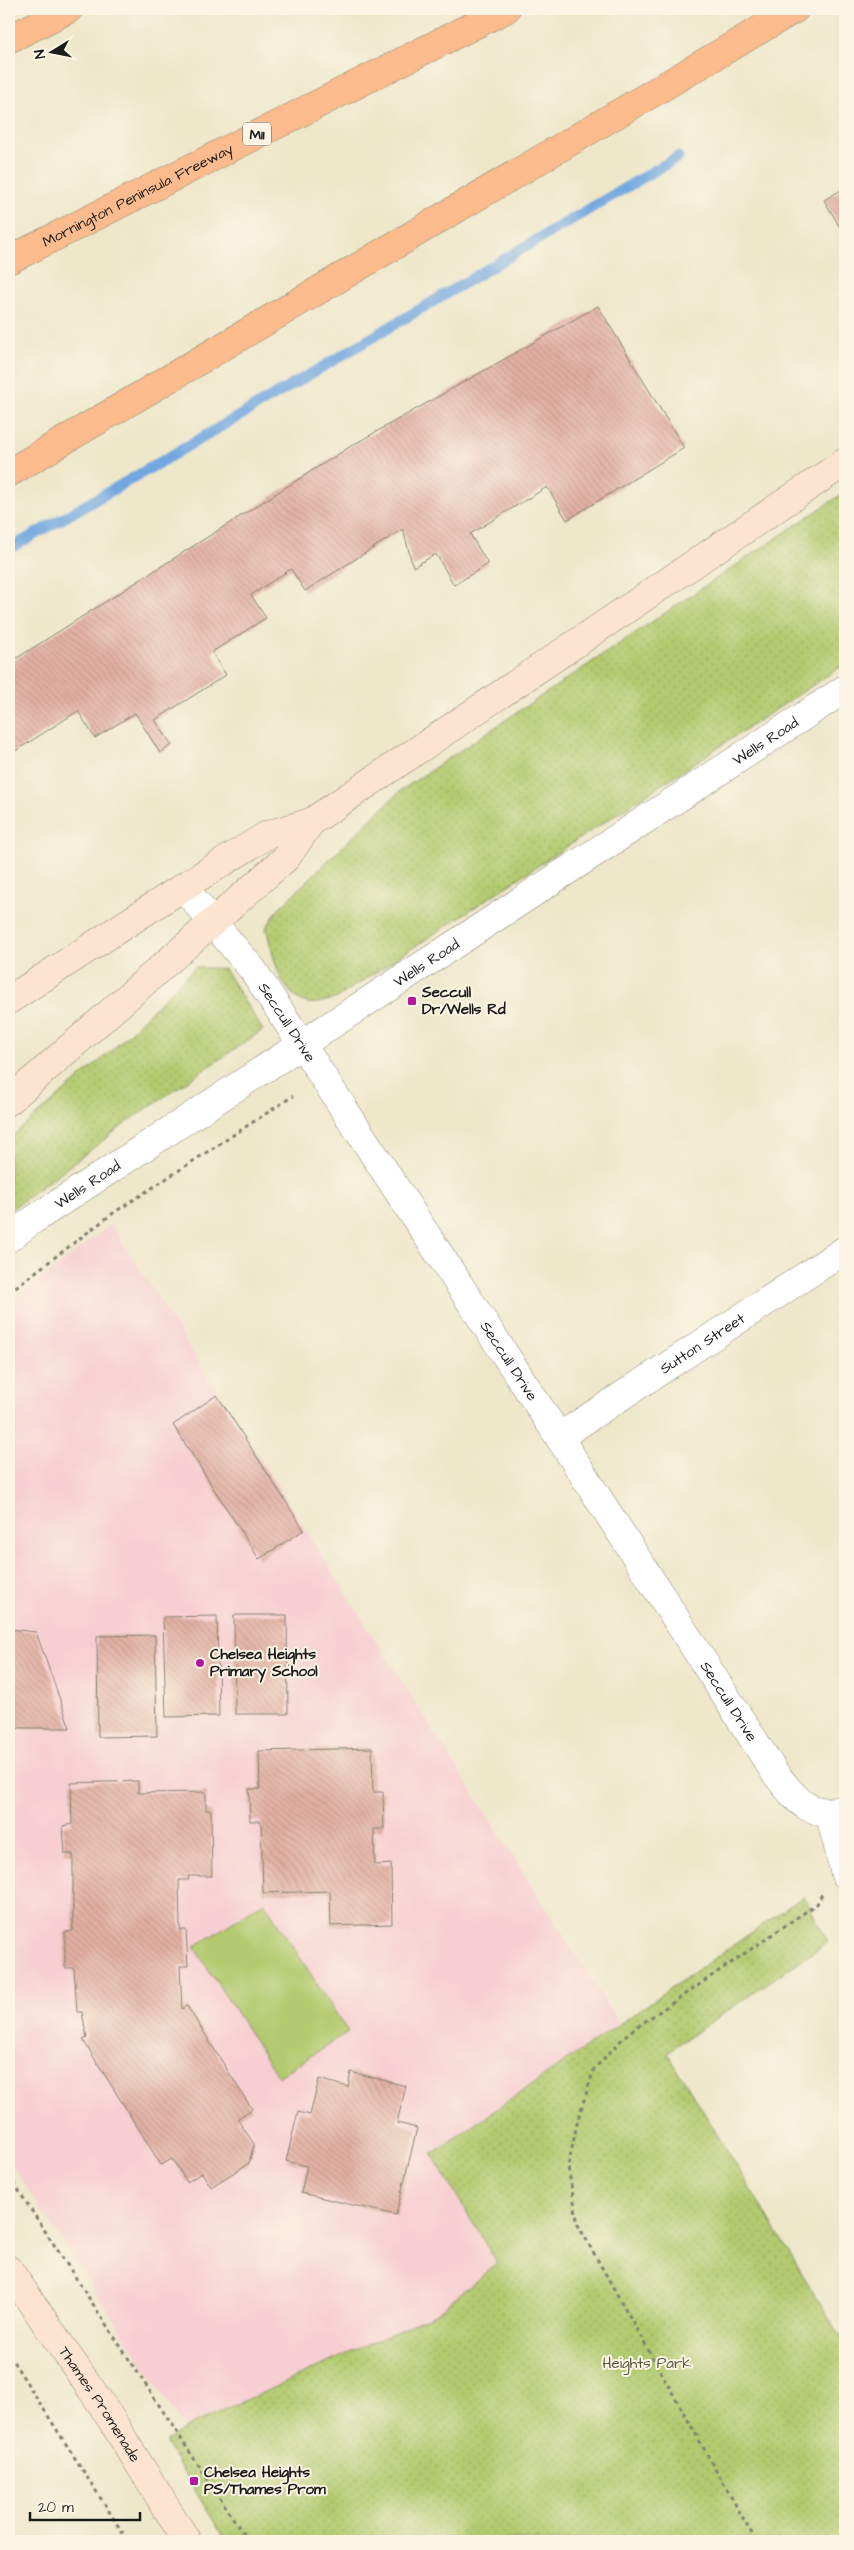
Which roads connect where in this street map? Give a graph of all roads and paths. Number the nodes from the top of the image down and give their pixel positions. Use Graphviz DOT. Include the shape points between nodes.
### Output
graph roads {
  1 [pos="69,9"];
  2 [pos="506,9"];
  3 [pos="794,9"];
  4 [pos="9,39"];
  5 [pos="9,260"];
  6 [pos="845,462"];
  7 [pos="9,472"];
  8 [pos="845,689"];
  9 [pos="311,822"];
  10 [pos="183,887"];
  11 [pos="214,921"];
  12 [pos="9,1000"];
  13 [pos="301,1045"];
  14 [pos="293,1096"];
  15 [pos="9,1101"];
  16 [pos="9,1238"];
  17 [pos="845,1250"];
  18 [pos="9,1292"];
  19 [pos="559,1437"];
  20 [pos="837,1811"];
  21 [pos="843,1867"];
  22 [pos="9,2176"];
  23 [pos="9,2270"];
  24 [pos="9,2355"];
  25 [pos="128,2541"];
  26 [pos="187,2541"];
  27 [pos="248,2541"];
  28 [pos="756,2541"];
  1 -- 4 [label="highway"];
  2 -- 5 [label="highway, Mornington Peninsula Freeway / M11"];
  3 -- 7 [label="highway"];
  6 -- 9 [label="main road"];
  8 -- 13 [label="street, Wells Road"];
  9 -- 10 [label="main road" via="267,835"];
  9 -- 11 [label="main road" via="286,858"];
  10 -- 11 [label="street, Seccull Drive"];
  10 -- 12 [label="main road"];
  11 -- 13 [label="street, Seccull Drive" via="253,970"];
  11 -- 15 [label="main road"];
  13 -- 16 [label="street, Wells Road"];
  13 -- 19 [label="street, Seccull Drive"];
  14 -- 18 [label="path" via="112,1214"];
  17 -- 19 [label="street, Sutton Street"];
  19 -- 20 [label="street, Seccull Drive" via="775,1773 794,1798 813,1811"];
  20 -- 21 [label="street"];
  21 -- 28 [label="path" via="817,1904 628,2033 594,2069 578,2119 568,2167 578,2225"];
  22 -- 27 [label="path"];
  23 -- 26 [label="main road, Thames Promenade" via="104,2408"];
  24 -- 25 [label="path"];
}
